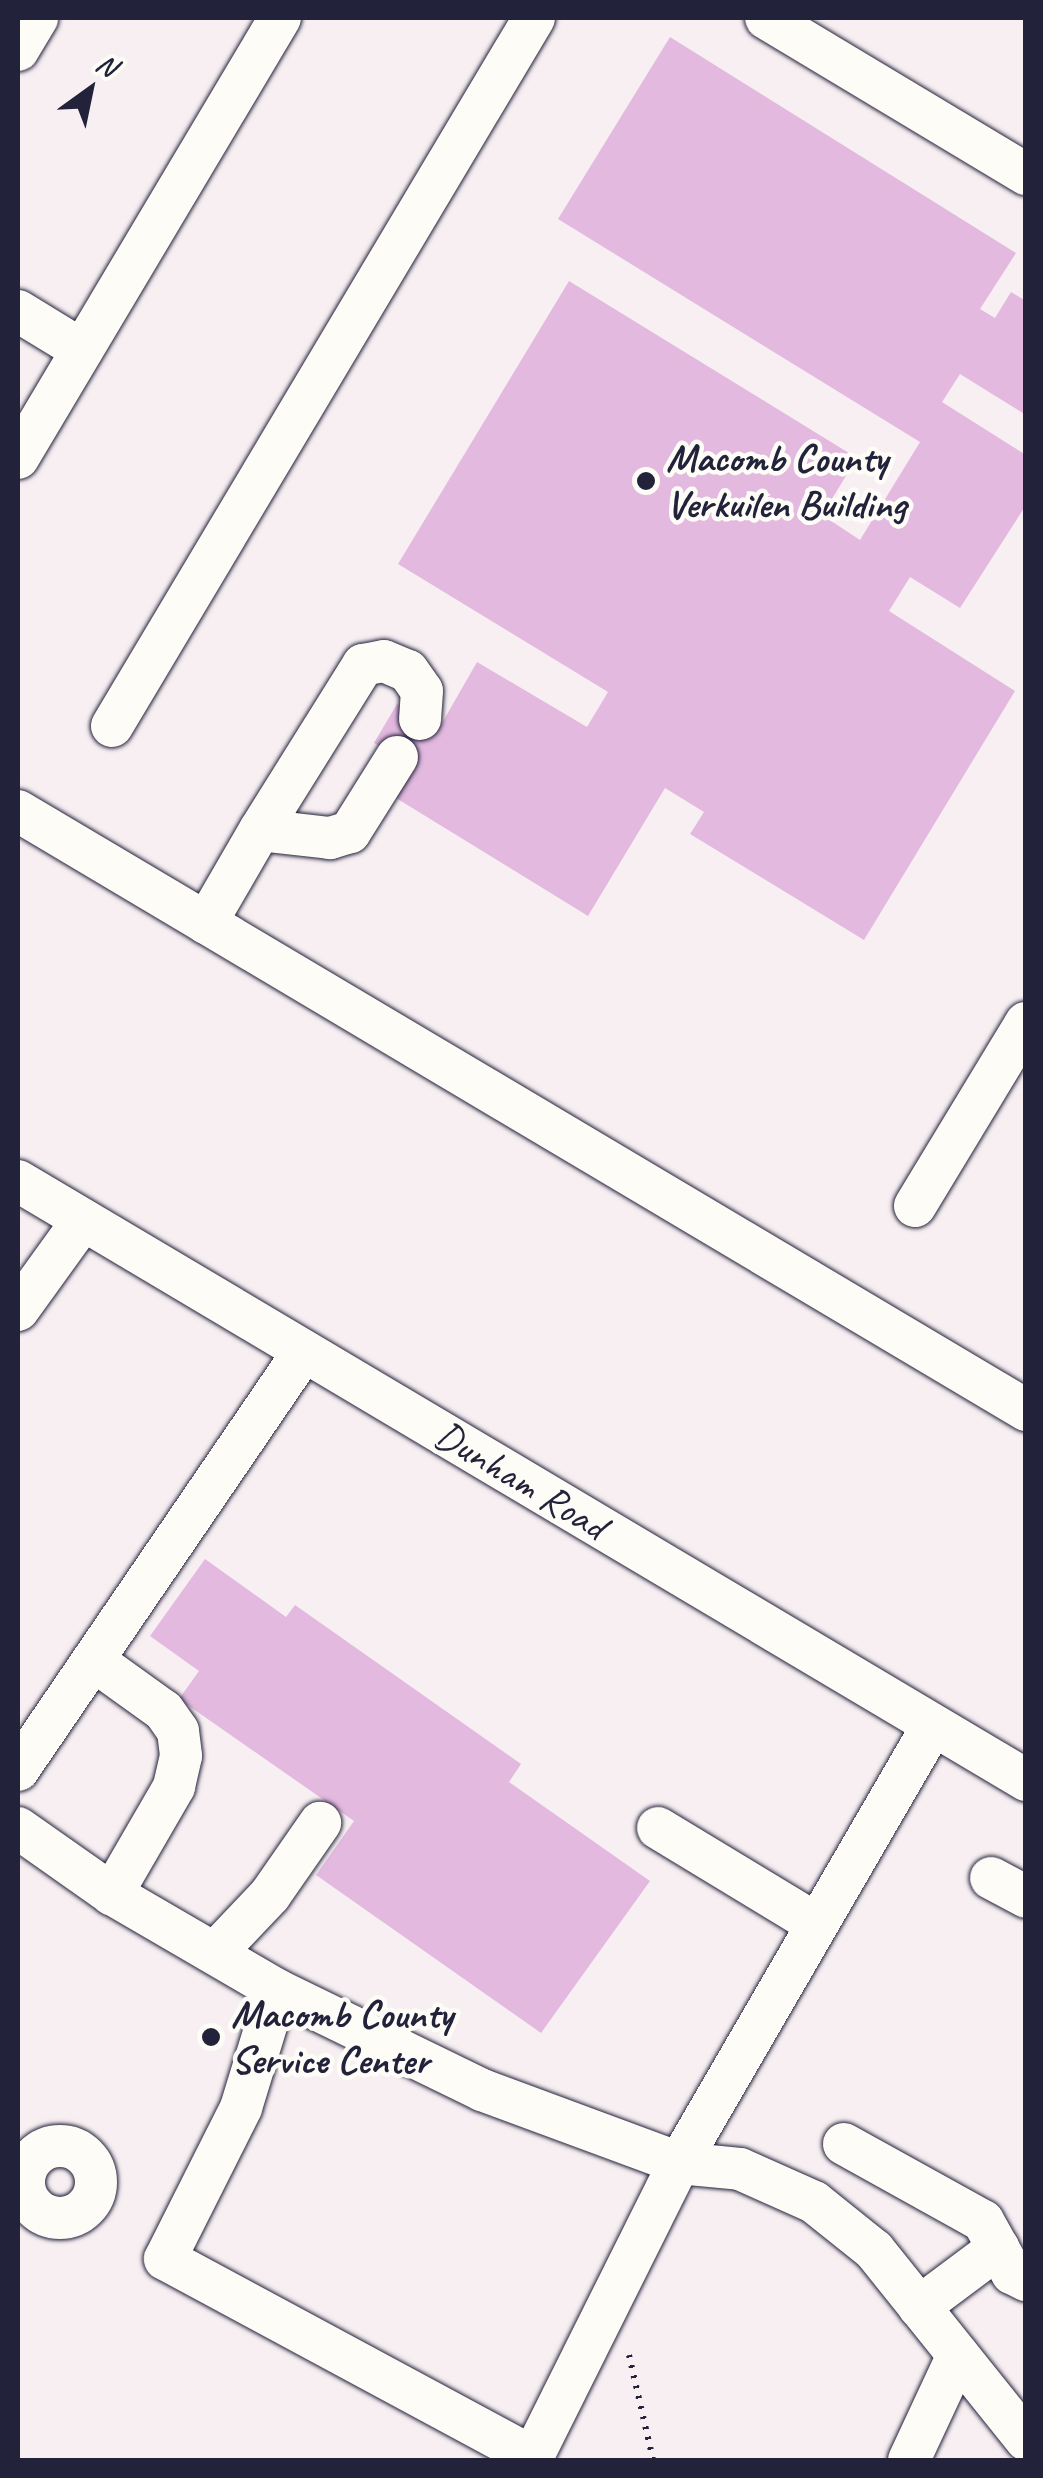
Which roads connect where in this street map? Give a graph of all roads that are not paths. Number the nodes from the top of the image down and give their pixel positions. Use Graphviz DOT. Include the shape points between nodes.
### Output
graph roads {
  1 [pos="37,18"];
  2 [pos="280,18"];
  3 [pos="534,18"];
  4 [pos="766,18"];
  5 [pos="18,50"];
  6 [pos="1026,174"];
  7 [pos="18,311"];
  8 [pos="82,350"];
  9 [pos="23,435"];
  10 [pos="420,720"];
  11 [pos="112,726"];
  12 [pos="397,757"];
  13 [pos="18,811"];
  14 [pos="260,830"];
  15 [pos="206,923"];
  16 [pos="1026,1023"];
  17 [pos="18,1181"];
  18 [pos="915,1206"];
  19 [pos="82,1220"];
  20 [pos="18,1310"];
  21 [pos="304,1352"];
  22 [pos="1026,1410"];
  23 [pos="92,1660"];
  24 [pos="934,1726"];
  25 [pos="18,1770"];
  26 [pos="1026,1780"];
  27 [pos="320,1823"];
  28 [pos="18,1828"];
  29 [pos="658,1828"];
  30 [pos="112,1894"];
  31 [pos="815,1923"];
  32 [pos="215,1954"];
  33 [pos="277,1990"];
  34 [pos="844,2144"];
  35 [pos="680,2163"];
  36 [pos="998,2248"];
  37 [pos="1026,2280"];
  38 [pos="919,2306"];
  39 [pos="958,2355"];
  40 [pos="1026,2440"];
  41 [pos="532,2459"];
  42 [pos="909,2460"];
  1 -- 5 [label="street"];
  2 -- 8 [label="street"];
  3 -- 11 [label="street"];
  4 -- 6 [label="street"];
  7 -- 8 [label="street"];
  8 -- 9 [label="street"];
  10 -- 14 [label="street" via="422,691 408,672 384,661 363,665"];
  12 -- 14 [label="street" via="350,832 330,838"];
  13 -- 15 [label="street"];
  14 -- 15 [label="street"];
  15 -- 22 [label="street"];
  16 -- 18 [label="street"];
  17 -- 19 [label="street, Dunham Road"];
  19 -- 20 [label="street"];
  19 -- 21 [label="street, Dunham Road"];
  21 -- 23 [label="street"];
  21 -- 24 [label="street, Dunham Road"];
  23 -- 25 [label="street"];
  23 -- 30 [label="street" via="164,1710 178,1731 181,1756 174,1787"];
  24 -- 26 [label="street, Dunham Road"];
  24 -- 31 [label="street"];
  27 -- 32 [label="street" via="270,1895"];
  28 -- 30 [label="street"];
  29 -- 31 [label="street"];
  30 -- 32 [label="street"];
  31 -- 35 [label="street"];
  32 -- 33 [label="street"];
  33 -- 35 [label="street" via="482,2090"];
  33 -- 41 [label="street" via="241,2108 166,2259"];
  34 -- 36 [label="street" via="983,2221"];
  35 -- 38 [label="street" via="740,2169 814,2202 874,2250"];
  35 -- 41 [label="street"];
  36 -- 37 [label="street" via="1012,2272"];
  36 -- 38 [label="street"];
  38 -- 39 [label="street"];
  39 -- 40 [label="street"];
  39 -- 42 [label="street"];
}
